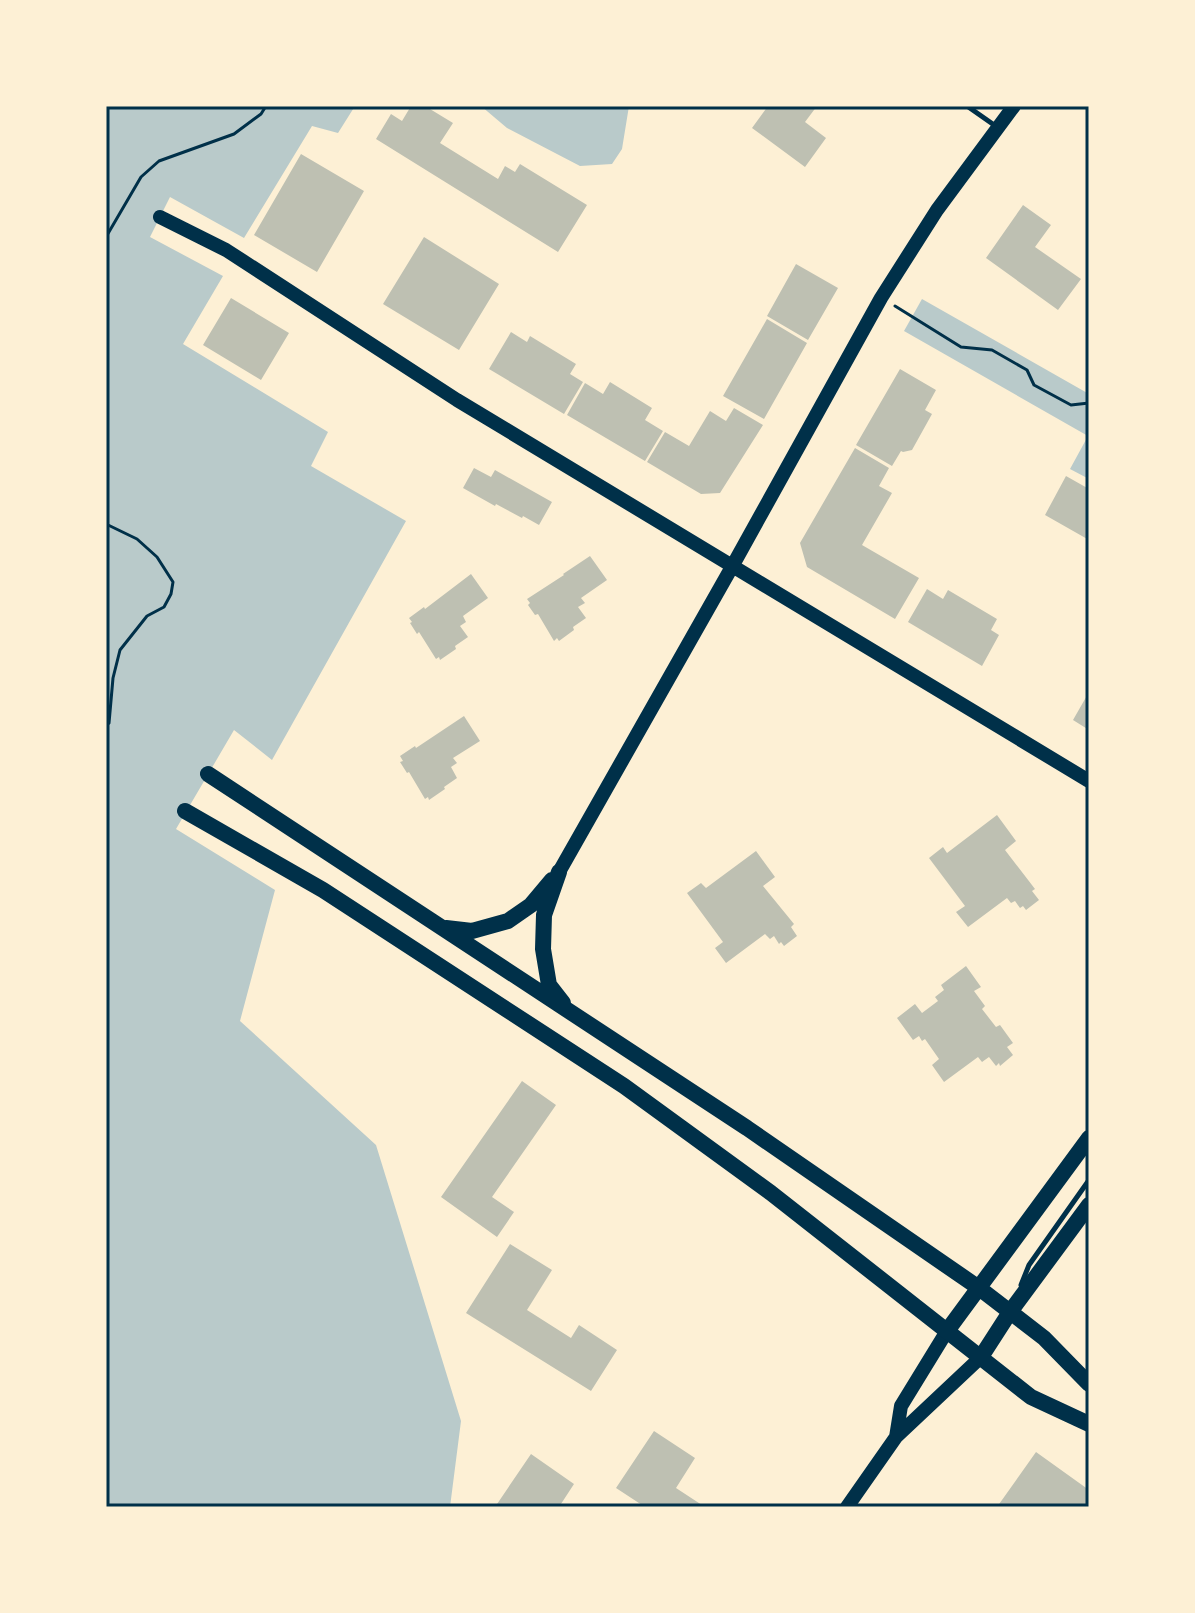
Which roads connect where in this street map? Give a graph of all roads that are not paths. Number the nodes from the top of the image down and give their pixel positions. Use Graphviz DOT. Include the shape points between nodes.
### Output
graph roads {
  1 [pos="967,106"];
  2 [pos="1014,106"];
  3 [pos="998,128"];
  4 [pos="160,217"];
  5 [pos="733,565"];
  6 [pos="208,774"];
  7 [pos="1089,781"];
  8 [pos="185,811"];
  9 [pos="559,872"];
  10 [pos="440,928"];
  11 [pos="569,1011"];
  12 [pos="1089,1138"];
  13 [pos="1089,1180"];
  14 [pos="1089,1205"];
  15 [pos="979,1288"];
  16 [pos="1010,1312"];
  17 [pos="947,1331"];
  18 [pos="981,1357"];
  19 [pos="1089,1384"];
  20 [pos="1089,1424"];
  21 [pos="896,1437"];
  22 [pos="847,1507"];
  1 -- 3 [label="lane"];
  2 -- 3 [label="street"];
  3 -- 5 [label="street" via="881,298"];
  4 -- 5 [label="street" via="226,250 457,400"];
  5 -- 7 [label="street"];
  5 -- 9 [label="street"];
  6 -- 10 [label="main road"];
  8 -- 17 [label="main road" via="323,890 624,1086"];
  9 -- 10 [label="main road" via="531,905 508,921 472,931"];
  9 -- 11 [label="main road" via="544,915 543,949 549,985"];
  10 -- 11 [label="main road"];
  11 -- 15 [label="main road"];
  12 -- 15 [label="main road"];
  13 -- 16 [label="lane" via="1029,1265"];
  14 -- 16 [label="main road"];
  15 -- 16 [label="main road"];
  15 -- 17 [label="main road"];
  16 -- 18 [label="main road"];
  16 -- 19 [label="main road"];
  17 -- 18 [label="main road"];
  17 -- 21 [label="street" via="901,1406"];
  18 -- 20 [label="main road" via="1031,1397"];
  18 -- 21 [label="street"];
  21 -- 22 [label="street"];
}
